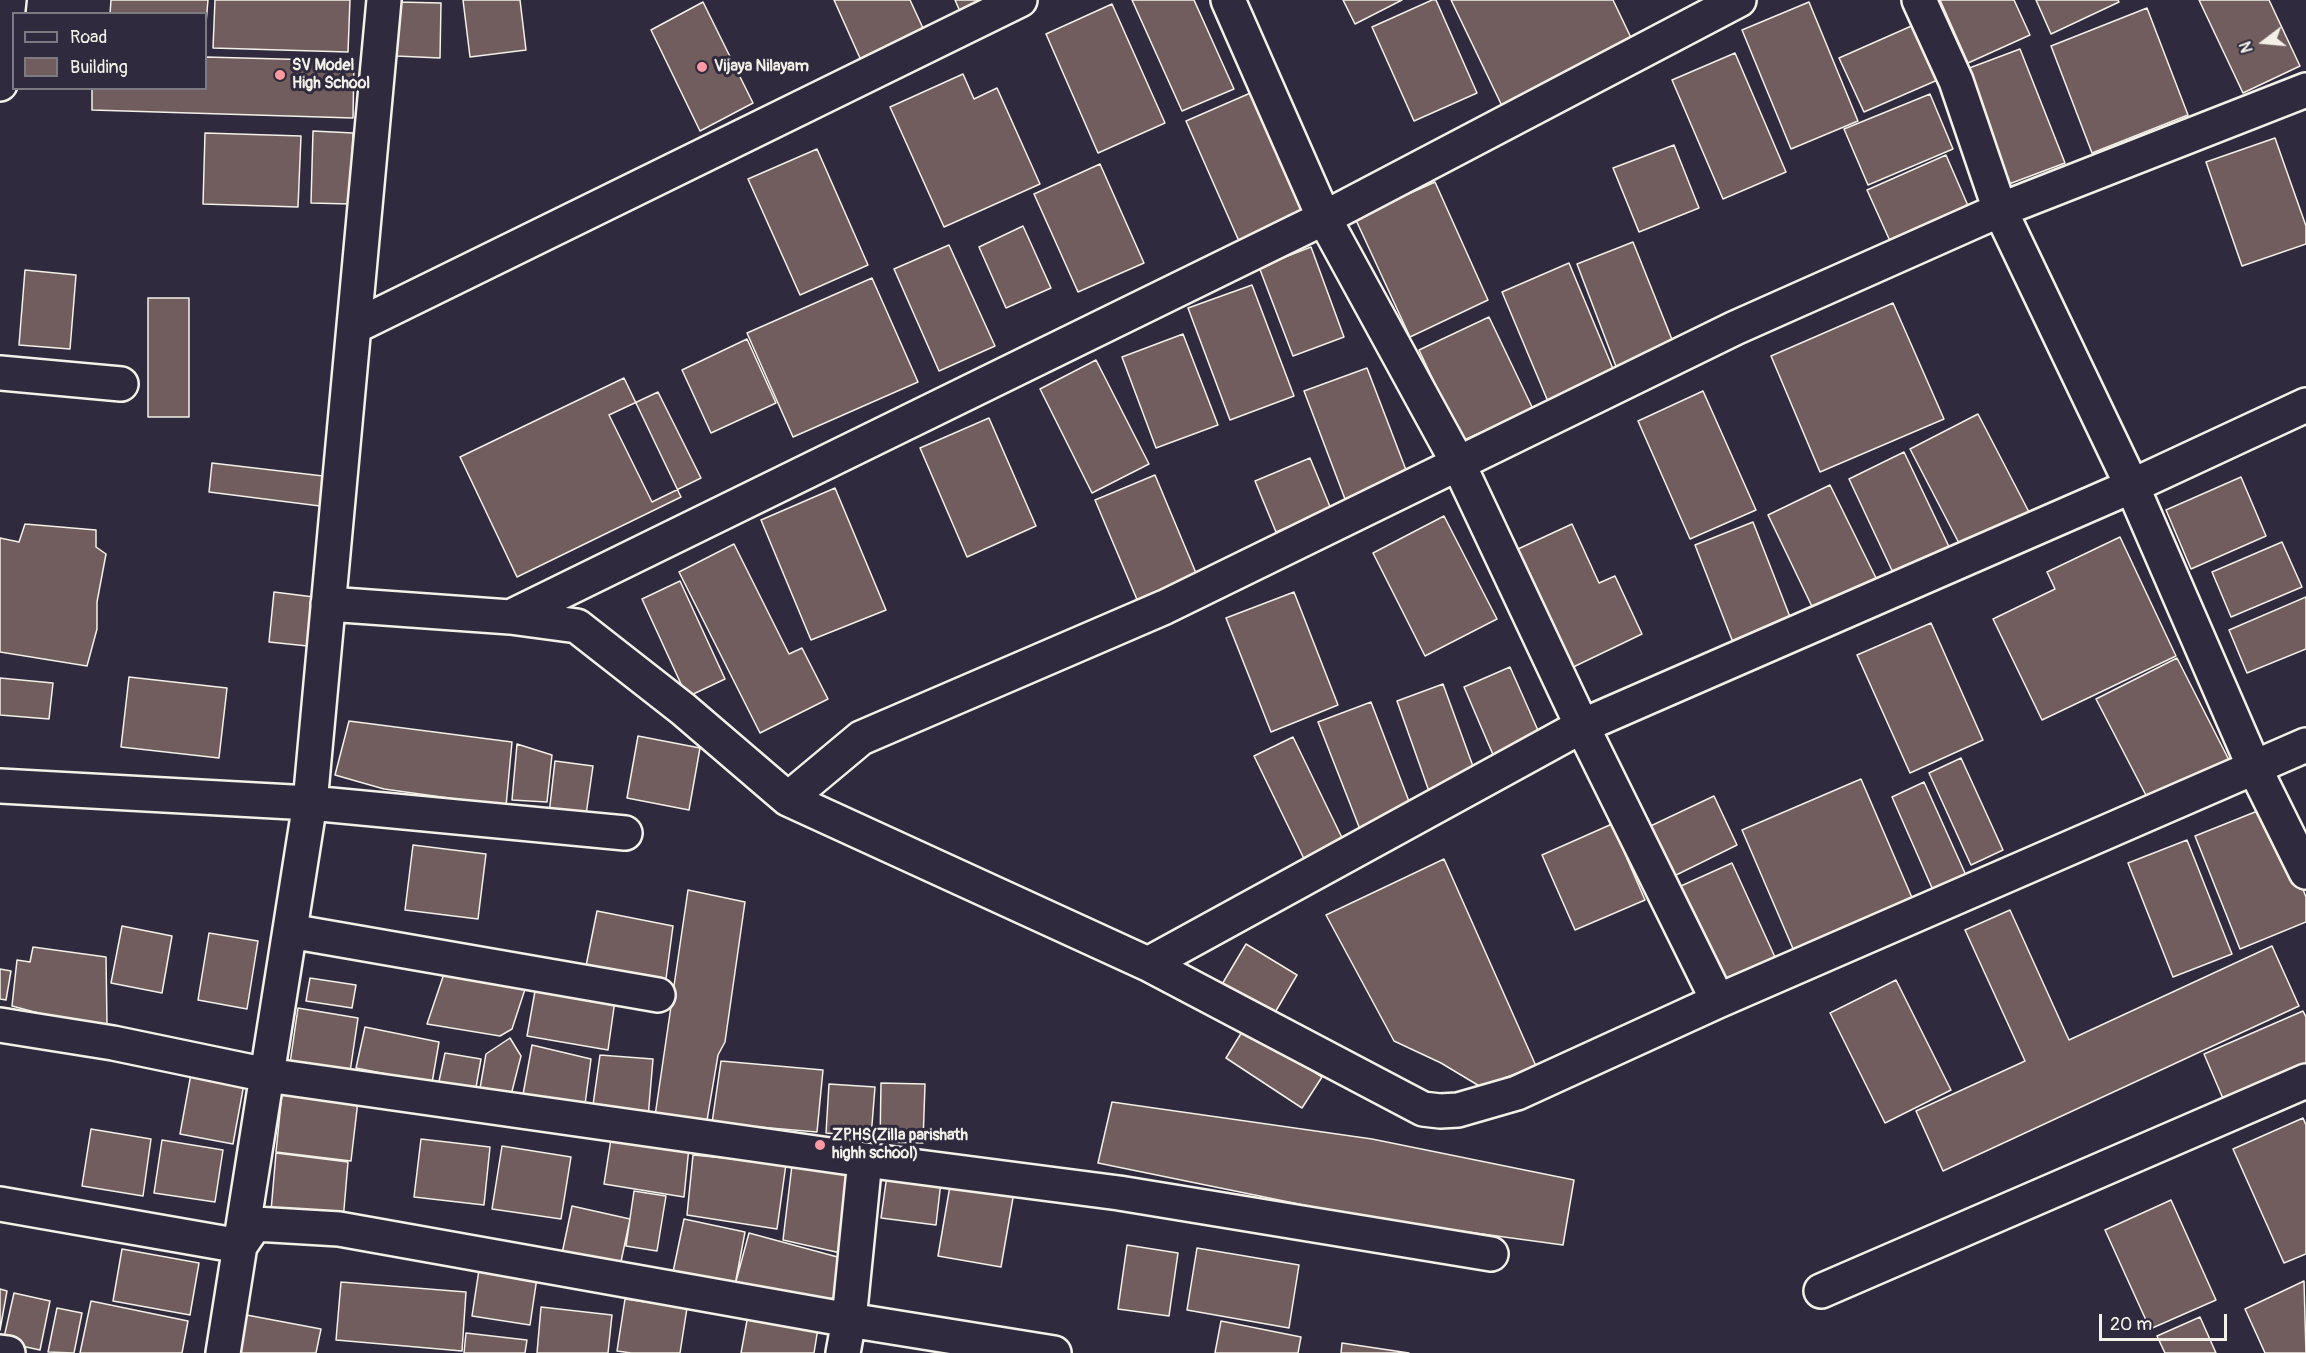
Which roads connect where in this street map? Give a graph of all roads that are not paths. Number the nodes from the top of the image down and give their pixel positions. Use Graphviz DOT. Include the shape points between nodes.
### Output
graph roads {
  1 [pos="9,0"];
  2 [pos="384,0"];
  3 [pos="1020,0"];
  4 [pos="1228,0"];
  5 [pos="1739,0"];
  6 [pos="1918,0"];
  7 [pos="0,84"];
  8 [pos="2306,90"];
  9 [pos="2000,210"];
  10 [pos="1324,218"];
  11 [pos="354,327"];
  12 [pos="0,373"];
  13 [pos="121,384"];
  14 [pos="2306,405"];
  15 [pos="1458,463"];
  16 [pos="2132,486"];
  17 [pos="328,604"];
  18 [pos="510,617"];
  19 [pos="1582,726"];
  20 [pos="2306,745"];
  21 [pos="2254,767"];
  22 [pos="0,786"];
  23 [pos="788,799"];
  24 [pos="310,804"];
  25 [pos="625,833"];
  26 [pos="2306,872"];
  27 [pos="290,931"];
  28 [pos="1148,964"];
  29 [pos="658,995"];
  30 [pos="1718,1001"];
  31 [pos="0,1025"];
  32 [pos="267,1075"];
  33 [pos="2306,1081"];
  34 [pos="866,1160"];
  35 [pos="0,1204"];
  36 [pos="240,1246"];
  37 [pos="1491,1254"];
  38 [pos="1821,1291"];
  39 [pos="849,1320"];
  40 [pos="0,1352"];
  41 [pos="8,1353"];
  42 [pos="224,1353"];
  43 [pos="843,1353"];
  44 [pos="1054,1353"];
  1 -- 7 [label="street"];
  2 -- 11 [label="street"];
  3 -- 11 [label="street"];
  4 -- 10 [label="street"];
  5 -- 10 [label="street"];
  6 -- 9 [label="street" via="1956,81"];
  8 -- 9 [label="street"];
  9 -- 15 [label="street" via="1735,328"];
  9 -- 16 [label="street"];
  10 -- 15 [label="street"];
  10 -- 18 [label="street"];
  11 -- 17 [label="street"];
  12 -- 13 [label="street"];
  14 -- 16 [label="street"];
  15 -- 19 [label="street"];
  15 -- 23 [label="street" via="1166,607 861,738"];
  16 -- 19 [label="street"];
  16 -- 21 [label="street"];
  17 -- 18 [label="street"];
  17 -- 24 [label="street"];
  18 -- 23 [label="street" via="577,626"];
  19 -- 28 [label="street"];
  19 -- 30 [label="street"];
  20 -- 21 [label="street"];
  21 -- 26 [label="street"];
  21 -- 30 [label="street"];
  22 -- 24 [label="street"];
  23 -- 28 [label="street"];
  24 -- 25 [label="street"];
  24 -- 27 [label="street"];
  27 -- 29 [label="street"];
  27 -- 32 [label="street"];
  28 -- 30 [label="street" via="1423,1109 1440,1111 1516,1094"];
  31 -- 32 [label="street" via="113,1042"];
  32 -- 34 [label="street"];
  32 -- 36 [label="street"];
  33 -- 38 [label="street"];
  34 -- 37 [label="street" via="1119,1193"];
  34 -- 39 [label="street"];
  35 -- 36 [label="street"];
  36 -- 39 [label="street" via="255,1224 339,1229"];
  36 -- 42 [label="street"];
  39 -- 43 [label="street"];
  39 -- 44 [label="street"];
  40 -- 41 [label="street"];
}
